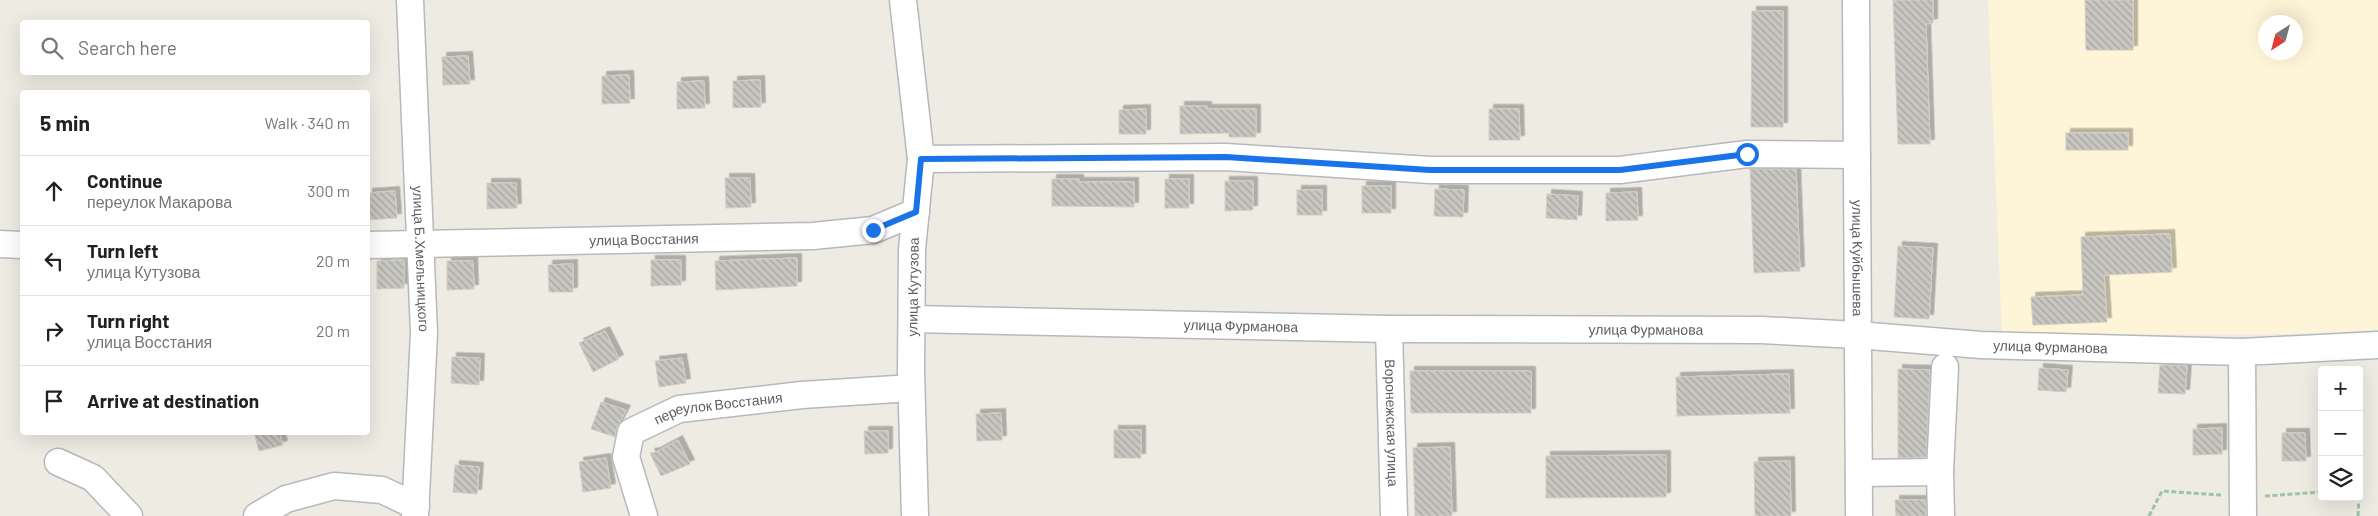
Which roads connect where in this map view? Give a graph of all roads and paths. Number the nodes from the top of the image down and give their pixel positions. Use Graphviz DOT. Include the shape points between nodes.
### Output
graph roads {
  1 [pos="410,0"];
  2 [pos="903,0"];
  3 [pos="1856,0"];
  4 [pos="1856,155"];
  5 [pos="921,159"];
  6 [pos="916,212"];
  7 [pos="873,230"];
  8 [pos="0,244"];
  9 [pos="422,244"];
  10 [pos="20,245"];
  11 [pos="370,245"];
  12 [pos="912,249"];
  13 [pos="912,318"];
  14 [pos="1389,329"];
  15 [pos="1857,335"];
  16 [pos="2378,345"];
  17 [pos="2242,352"];
  18 [pos="1945,367"];
  19 [pos="896,389"];
  20 [pos="58,462"];
  21 [pos="1940,472"];
  22 [pos="1859,473"];
  23 [pos="2318,493"];
  24 [pos="2359,501"];
  25 [pos="2243,506"];
  26 [pos="415,511"];
  27 [pos="129,516"];
  28 [pos="256,516"];
  29 [pos="644,516"];
  30 [pos="914,516"];
  31 [pos="1394,516"];
  32 [pos="1859,516"];
  33 [pos="1941,516"];
  34 [pos="2149,516"];
  35 [pos="2358,516"];
  1 -- 9 [label="street, улица Б.Хмельницкого"];
  2 -- 5 [label="street, улица Кутузова"];
  3 -- 4 [label="street, улица Куйбышева"];
  4 -- 5 [label="street" via="1747,154 1620,170 1430,170 1226,157"];
  4 -- 15 [label="street, улица Куйбышева"];
  5 -- 6 [label="street, улица Кутузова"];
  6 -- 7 [label="street, улица Восстания"];
  6 -- 12 [label="street, улица Кутузова"];
  7 -- 9 [label="street, улица Восстания" via="813,236"];
  7 -- 12 [label="street"];
  8 -- 10 [label="street"];
  9 -- 11 [label="street, улица Восстания"];
  9 -- 26 [label="street, улица Б.Хмельницкого" via="424,333"];
  12 -- 13 [label="street, улица Кутузова"];
  13 -- 14 [label="street, улица Фурманова"];
  13 -- 30 [label="street, улица Кутузова"];
  14 -- 15 [label="street, улица Фурманова" via="1752,330"];
  14 -- 31 [label="street, Воронежская улица"];
  15 -- 17 [label="street, улица Фурманова" via="1981,345"];
  15 -- 22 [label="street, улица Куйбышева"];
  16 -- 17 [label="street, улица Фурманова"];
  17 -- 25 [label="street"];
  18 -- 21 [label="street"];
  19 -- 29 [label="street, переулок Восстания" via="802,395 680,409 631,432 626,457"];
  20 -- 27 [label="street" via="93,478"];
  21 -- 22 [label="street"];
  21 -- 33 [label="street"];
  22 -- 32 [label="street, улица Куйбышева"];
  23 -- 25 [label="path"];
  24 -- 35 [label="path"];
  25 -- 34 [label="path" via="2162,491"];
  26 -- 28 [label="street" via="382,490 334,486 286,499"];
}
